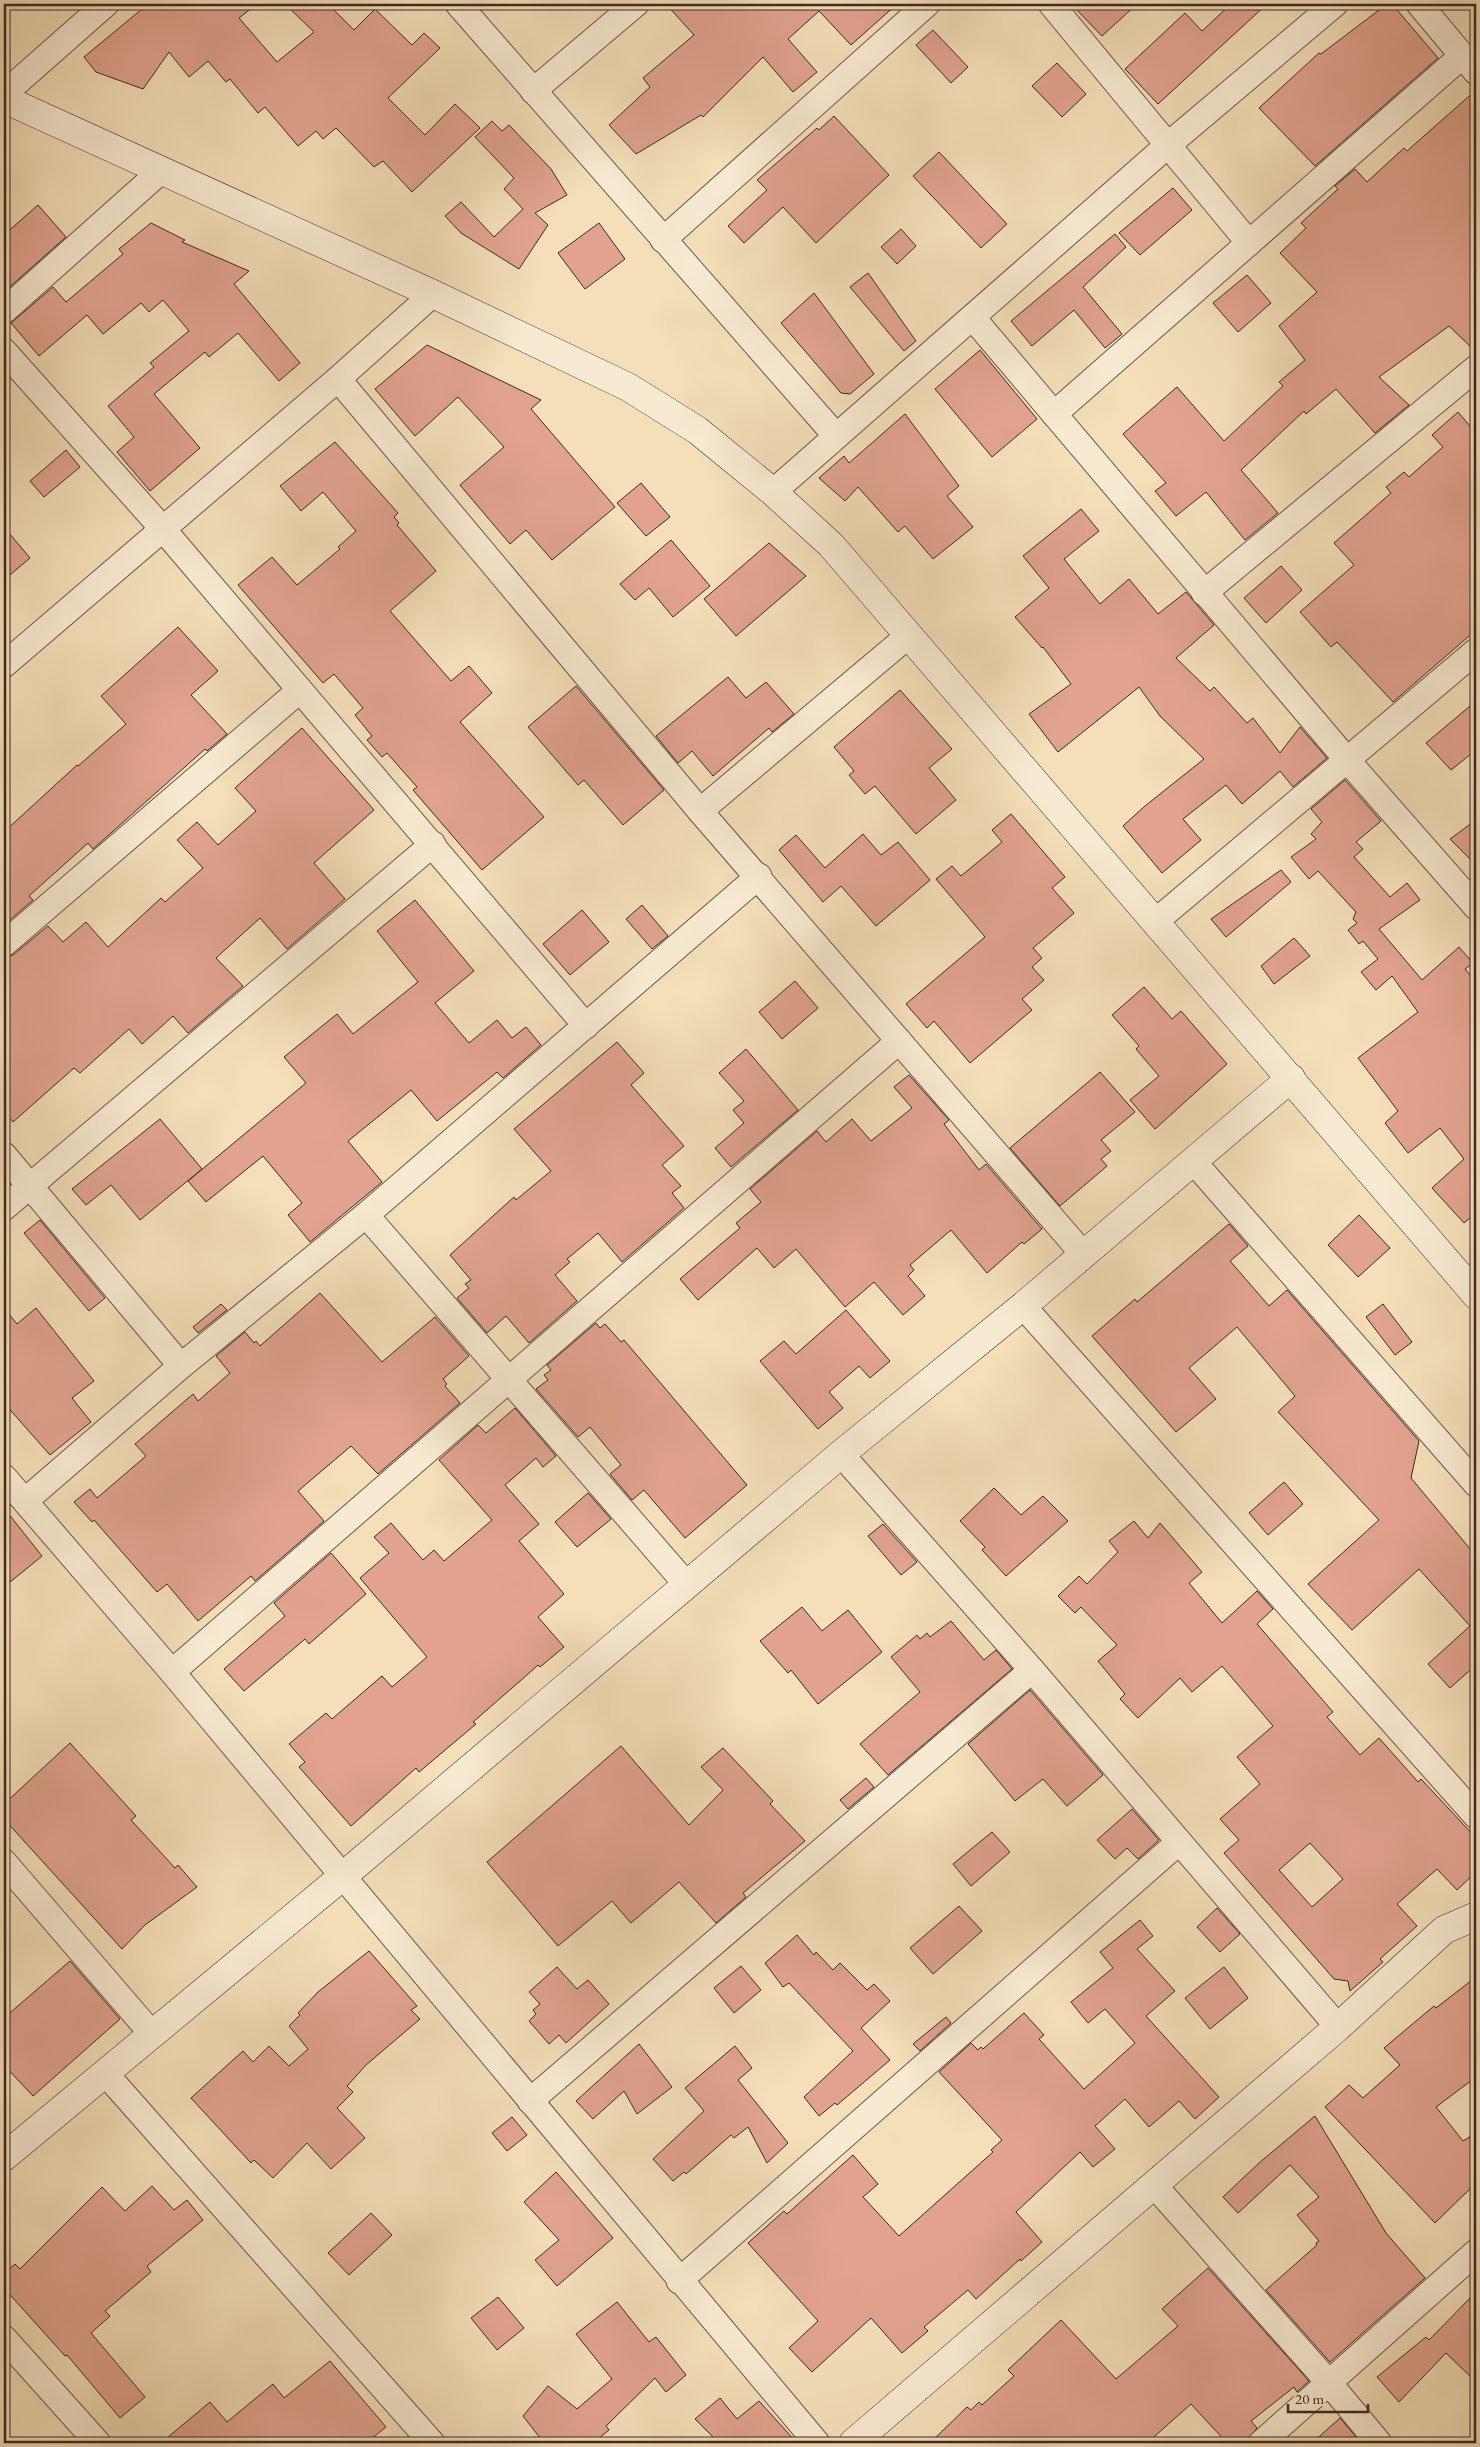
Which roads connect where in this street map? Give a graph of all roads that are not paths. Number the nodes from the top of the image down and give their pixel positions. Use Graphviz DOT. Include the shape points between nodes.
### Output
graph roads {
  1 [pos="106,4"];
  2 [pos="458,4"];
  3 [pos="636,4"];
  4 [pos="927,4"];
  5 [pos="1051,4"];
  6 [pos="1335,4"];
  7 [pos="1419,4"];
  8 [pos="1469,64"];
  9 [pos="533,91"];
  10 [pos="4,94"];
  11 [pos="4,99"];
  12 [pos="1168,145"];
  13 [pos="161,171"];
  14 [pos="663,240"];
  15 [pos="1249,243"];
  16 [pos="433,294"];
  17 [pos="4,312"];
  18 [pos="973,318"];
  19 [pos="4,351"];
  20 [pos="1476,368"];
  21 [pos="338,379"];
  22 [pos="1054,414"];
  23 [pos="836,436"];
  24 [pos="773,492"];
  25 [pos="162,528"];
  26 [pos="1204,593"];
  27 [pos="908,636"];
  28 [pos="1476,651"];
  29 [pos="4,665"];
  30 [pos="300,690"];
  31 [pos="1346,760"];
  32 [pos="700,810"];
  33 [pos="433,844"];
  34 [pos="758,876"];
  35 [pos="1476,907"];
  36 [pos="1156,921"];
  37 [pos="4,944"];
  38 [pos="586,1026"];
  39 [pos="898,1041"];
  40 [pos="1291,1078"];
  41 [pos="4,1155"];
  42 [pos="1193,1161"];
  43 [pos="30,1186"];
  44 [pos="4,1208"];
  45 [pos="366,1215"];
  46 [pos="1084,1255"];
  47 [pos="1476,1295"];
  48 [pos="1023,1306"];
  49 [pos="182,1366"];
  50 [pos="510,1380"];
  51 [pos="841,1454"];
  52 [pos="4,1477"];
  53 [pos="1476,1484"];
  54 [pos="25,1501"];
  55 [pos="687,1585"];
  56 [pos="1032,1670"];
  57 [pos="172,1672"];
  58 [pos="1476,1816"];
  59 [pos="1178,1842"];
  60 [pos="4,1864"];
  61 [pos="343,1876"];
  62 [pos="1476,1916"];
  63 [pos="1338,2027"];
  64 [pos="152,2034"];
  65 [pos="105,2074"];
  66 [pos="530,2101"];
  67 [pos="4,2157"];
  68 [pos="1154,2185"];
  69 [pos="1476,2252"];
  70 [pos="679,2281"];
  71 [pos="4,2338"];
  72 [pos="1330,2384"];
  73 [pos="98,2443"];
  74 [pos="432,2443"];
  75 [pos="817,2443"];
  76 [pos="854,2443"];
  77 [pos="1261,2443"];
  78 [pos="1379,2443"];
  1 -- 10 [label="street"];
  2 -- 9 [label="street"];
  3 -- 9 [label="street"];
  4 -- 14 [label="street"];
  5 -- 12 [label="street"];
  6 -- 12 [label="street"];
  7 -- 8 [label="street"];
  8 -- 15 [label="street"];
  9 -- 14 [label="street"];
  11 -- 13 [label="street"];
  12 -- 15 [label="street"];
  12 -- 18 [label="street"];
  13 -- 16 [label="street"];
  13 -- 17 [label="street"];
  14 -- 23 [label="street"];
  15 -- 22 [label="street"];
  16 -- 21 [label="street"];
  16 -- 24 [label="street" via="628,387 697,430"];
  18 -- 22 [label="street"];
  18 -- 23 [label="street"];
  19 -- 25 [label="street"];
  20 -- 26 [label="street"];
  21 -- 25 [label="street"];
  21 -- 32 [label="street"];
  22 -- 26 [label="street"];
  23 -- 24 [label="street"];
  24 -- 27 [label="street" via="831,545"];
  25 -- 29 [label="street"];
  25 -- 30 [label="street"];
  26 -- 31 [label="street"];
  27 -- 32 [label="street"];
  27 -- 36 [label="street"];
  28 -- 31 [label="street"];
  30 -- 33 [label="street"];
  30 -- 37 [label="street"];
  31 -- 35 [label="street"];
  31 -- 36 [label="street"];
  32 -- 34 [label="street"];
  33 -- 38 [label="street"];
  33 -- 43 [label="street"];
  34 -- 38 [label="street"];
  34 -- 39 [label="street"];
  36 -- 40 [label="street"];
  38 -- 45 [label="street"];
  39 -- 46 [label="street"];
  39 -- 50 [label="street"];
  40 -- 42 [label="street"];
  40 -- 47 [label="street"];
  41 -- 43 [label="street"];
  42 -- 46 [label="street"];
  42 -- 53 [label="street"];
  43 -- 44 [label="street"];
  43 -- 49 [label="street"];
  45 -- 49 [label="street"];
  45 -- 50 [label="street"];
  46 -- 48 [label="street"];
  48 -- 51 [label="street"];
  48 -- 58 [label="street"];
  49 -- 54 [label="street"];
  50 -- 55 [label="street"];
  50 -- 57 [label="street"];
  51 -- 55 [label="street"];
  51 -- 56 [label="street"];
  52 -- 54 [label="street"];
  54 -- 57 [label="street"];
  55 -- 61 [label="street"];
  56 -- 59 [label="street"];
  56 -- 66 [label="street"];
  57 -- 61 [label="street"];
  59 -- 63 [label="street"];
  59 -- 70 [label="street"];
  60 -- 64 [label="street"];
  61 -- 64 [label="street"];
  61 -- 66 [label="street"];
  62 -- 63 [label="street" via="1444,1930"];
  63 -- 68 [label="street"];
  64 -- 65 [label="street"];
  65 -- 67 [label="street"];
  65 -- 74 [label="street"];
  66 -- 70 [label="street"];
  68 -- 72 [label="street"];
  68 -- 76 [label="street"];
  69 -- 72 [label="street"];
  70 -- 75 [label="street"];
  71 -- 73 [label="street"];
  72 -- 77 [label="street"];
  72 -- 78 [label="street"];
}
